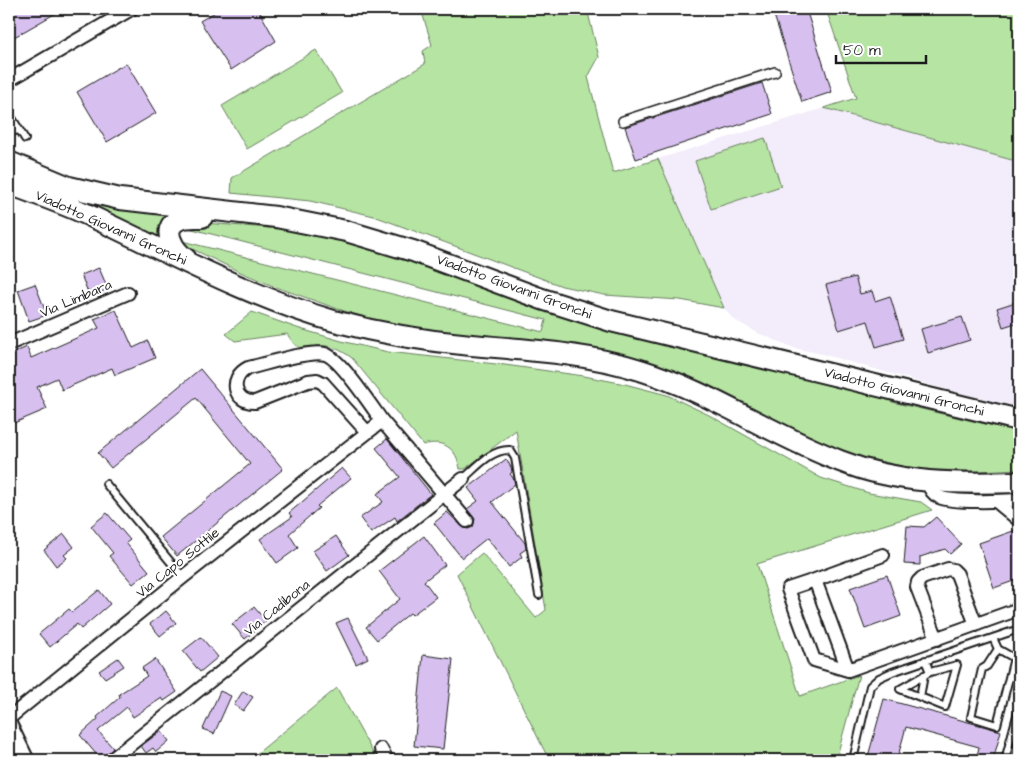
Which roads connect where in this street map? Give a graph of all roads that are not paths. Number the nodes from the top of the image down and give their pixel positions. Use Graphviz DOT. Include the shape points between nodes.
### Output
graph roads {
  1 [pos="131,9"];
  2 [pos="776,72"];
  3 [pos="9,80"];
  4 [pos="9,113"];
  5 [pos="623,122"];
  6 [pos="9,130"];
  7 [pos="19,130"];
  8 [pos="25,139"];
  9 [pos="9,162"];
  10 [pos="9,184"];
  11 [pos="9,198"];
  12 [pos="62,204"];
  13 [pos="259,215"];
  14 [pos="229,282"];
  15 [pos="128,293"];
  16 [pos="9,344"];
  17 [pos="960,406"];
  18 [pos="1019,420"];
  19 [pos="382,421"];
  20 [pos="1019,427"];
  21 [pos="367,432"];
  22 [pos="1019,475"];
  23 [pos="462,480"];
  24 [pos="927,482"];
  25 [pos="1019,482"];
  26 [pos="106,484"];
  27 [pos="974,484"];
  28 [pos="444,494"];
  29 [pos="1019,500"];
  30 [pos="996,501"];
  31 [pos="1019,520"];
  32 [pos="467,521"];
  33 [pos="883,555"];
  34 [pos="183,578"];
  35 [pos="815,580"];
  36 [pos="539,595"];
  37 [pos="1019,609"];
  38 [pos="976,625"];
  39 [pos="1019,629"];
  40 [pos="993,638"];
  41 [pos="937,639"];
  42 [pos="998,649"];
  43 [pos="925,660"];
  44 [pos="848,670"];
  45 [pos="927,674"];
  46 [pos="920,697"];
  47 [pos="1019,708"];
  48 [pos="9,718"];
  49 [pos="9,725"];
  50 [pos="26,760"];
  51 [pos="111,760"];
  52 [pos="852,760"];
  53 [pos="1005,760"];
  1 -- 3 [label="street"];
  2 -- 5 [label="street"];
  4 -- 7 [label="lane"];
  6 -- 7 [label="lane"];
  7 -- 8 [label="lane"];
  9 -- 13 [label="main road, Viadotto Giovanni Gronchi" via="69,187 120,199"];
  10 -- 12 [label="main road, Viadotto Giovanni Gronchi"];
  11 -- 12 [label="main road"];
  12 -- 14 [label="main road, Viadotto Giovanni Gronchi"];
  13 -- 14 [label="main road" via="183,218 170,228 172,243 182,256"];
  13 -- 17 [label="main road, Viadotto Giovanni Gronchi" via="324,225 369,237 611,321"];
  14 -- 24 [label="main road, Viadotto Giovanni Gronchi" via="307,312 373,331 456,344 567,354 626,366 682,385 839,461"];
  15 -- 16 [label="street, Via Limbara"];
  17 -- 18 [label="main road, Viadotto Giovanni Gronchi"];
  17 -- 20 [label="main road"];
  19 -- 21 [label="street, Via Capo Sottile"];
  19 -- 21 [label="street" via="340,365 327,354 310,354 248,368 238,375 238,393 248,402 308,381 321,382"];
  19 -- 28 [label="street"];
  21 -- 34 [label="street, Via Capo Sottile"];
  22 -- 27 [label="main road"];
  23 -- 28 [label="street, Via Cadibona"];
  23 -- 36 [label="lane" via="494,453 510,450 515,458"];
  24 -- 27 [label="main road, Viadotto Giovanni Gronchi"];
  24 -- 30 [label="street" via="939,497"];
  25 -- 27 [label="main road, Viadotto Giovanni Gronchi"];
  26 -- 34 [label="lane"];
  28 -- 32 [label="street"];
  28 -- 51 [label="street, Via Cadibona"];
  29 -- 30 [label="street"];
  30 -- 31 [label="street"];
  33 -- 35 [label="street"];
  34 -- 48 [label="street, Via Capo Sottile"];
  35 -- 44 [label="street"];
  35 -- 44 [label="street" via="788,589 810,651 814,660"];
  37 -- 38 [label="street"];
  38 -- 41 [label="street"];
  38 -- 41 [label="street" via="953,570 922,578 917,587"];
  39 -- 40 [label="lane"];
  40 -- 42 [label="lane"];
  40 -- 43 [label="lane"];
  41 -- 44 [label="street"];
  42 -- 42 [label="lane" via="1014,658 997,725 971,716 982,669"];
  43 -- 45 [label="lane"];
  43 -- 52 [label="lane" via="879,678 870,686"];
  45 -- 46 [label="lane"];
  45 -- 46 [label="lane" via="900,689"];
  45 -- 46 [label="lane" via="957,665 945,707"];
  47 -- 53 [label="lane"];
  49 -- 50 [label="street"];
}
